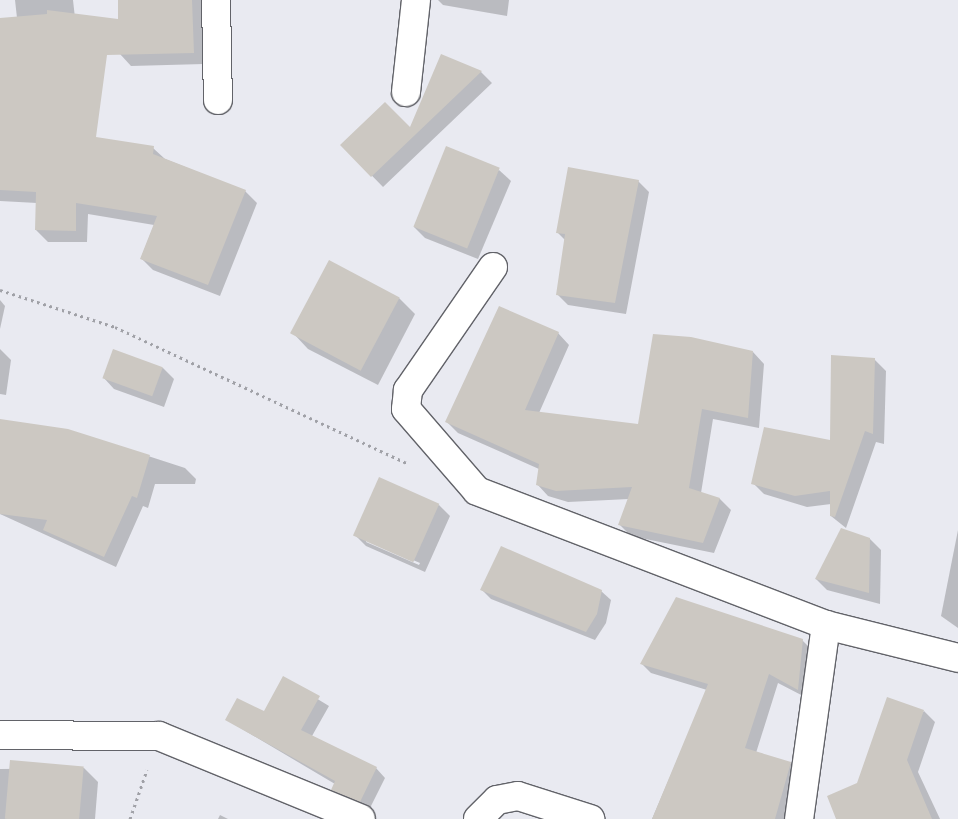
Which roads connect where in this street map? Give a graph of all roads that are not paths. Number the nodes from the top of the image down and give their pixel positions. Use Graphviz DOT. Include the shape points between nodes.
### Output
graph roads {
  1 [pos="216,0"];
  2 [pos="416,0"];
  3 [pos="406,92"];
  4 [pos="218,100"];
  5 [pos="493,267"];
  6 [pos="826,625"];
  7 [pos="958,658"];
  8 [pos="0,735"];
  9 [pos="349,817"];
  10 [pos="478,819"];
  11 [pos="590,819"];
  12 [pos="799,819"];
  1 -- 4 [label="street"];
  2 -- 3 [label="street"];
  5 -- 6 [label="street" via="404,400 414,419 477,491 536,518"];
  6 -- 7 [label="street"];
  6 -- 12 [label="street"];
  8 -- 9 [label="street" via="159,736"];
  10 -- 11 [label="street" via="497,800 518,796"];
}
